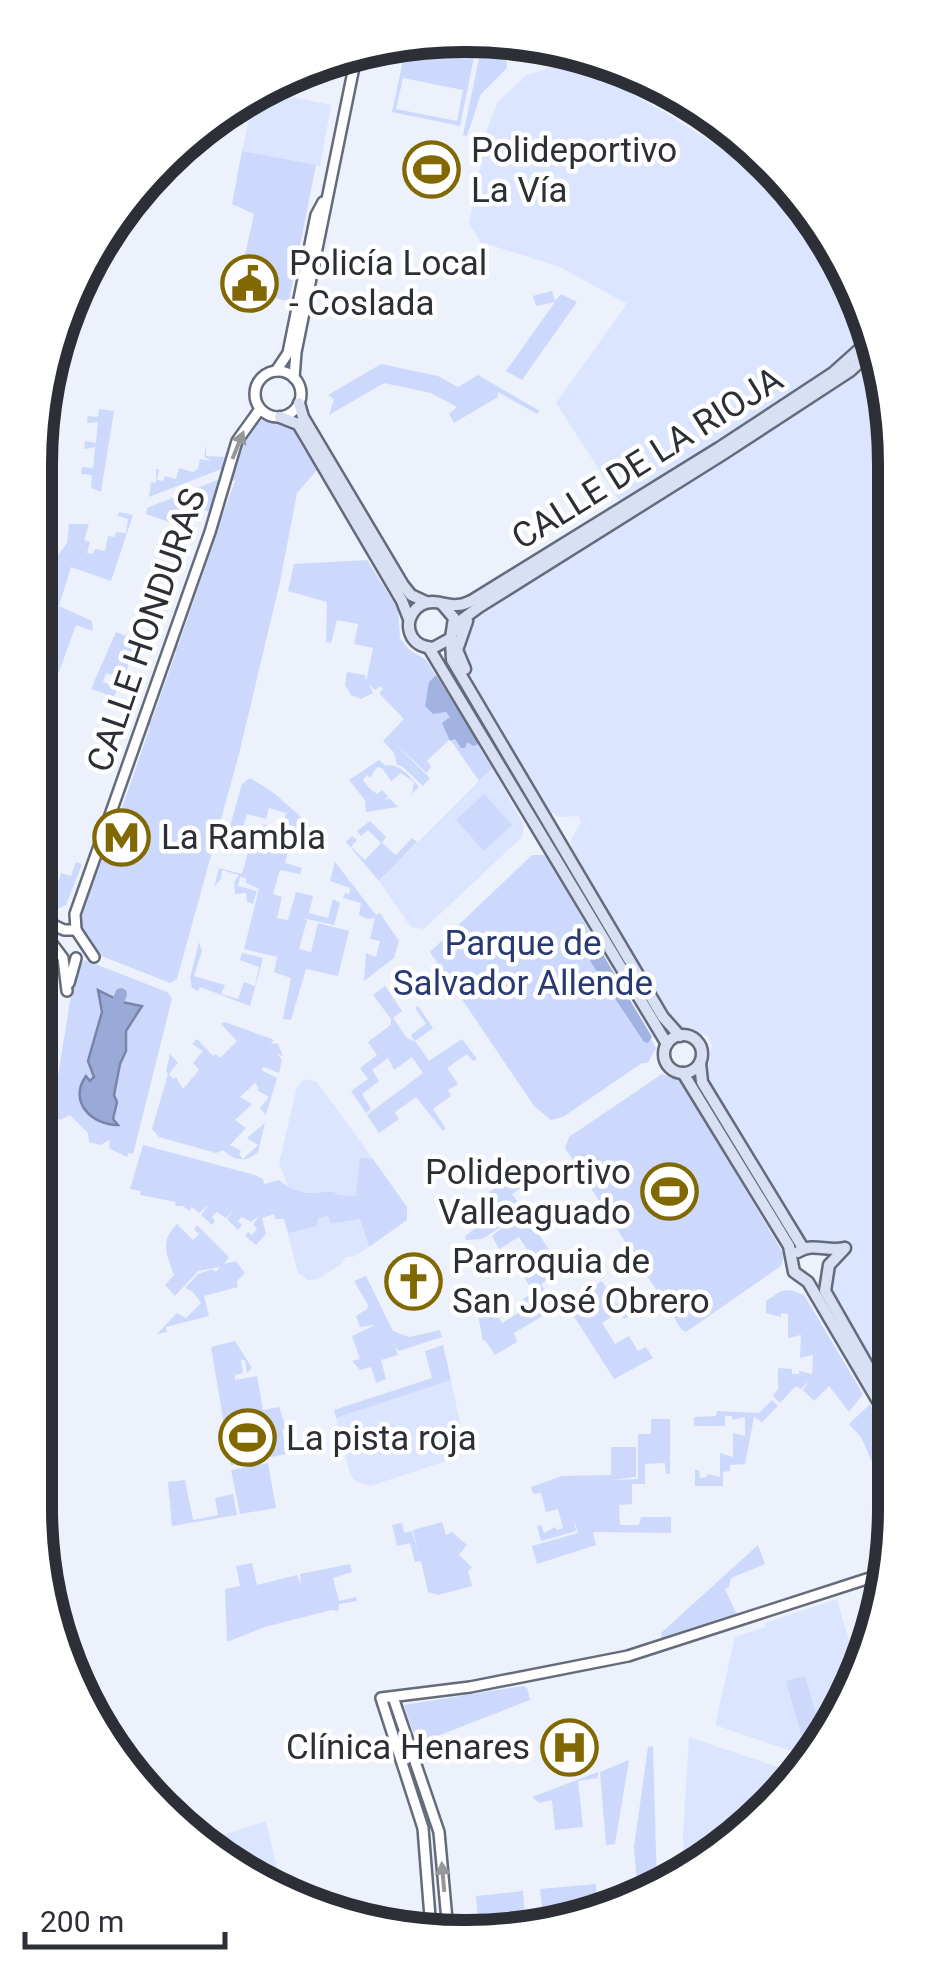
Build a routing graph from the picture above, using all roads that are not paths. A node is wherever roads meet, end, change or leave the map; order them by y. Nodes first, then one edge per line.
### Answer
1 (354, 68) edge
2 (334, 166) junction
3 (860, 348) edge
4 (863, 359) edge
5 (276, 371) junction
6 (294, 378) junction
7 (300, 403) junction
8 (260, 409) junction
9 (280, 418) junction
10 (427, 602) junction
11 (442, 604) junction
12 (479, 607) junction
13 (410, 619) junction
14 (453, 634) junction
15 (429, 648) junction
16 (499, 737) junction
17 (53, 925) edge
18 (64, 930) junction
19 (76, 930) junction
20 (54, 946) joint
21 (62, 958) junction
22 (77, 958) junction
23 (680, 1036) junction
24 (668, 1044) junction
25 (700, 1064) junction
26 (684, 1073) junction
27 (803, 1248) junction
28 (819, 1248) junction
29 (793, 1259) junction
30 (827, 1270) junction
31 (808, 1282) junction
32 (878, 1385) edge
33 (878, 1401) edge
34 (871, 1577) edge
35 (394, 1697) junction
36 (428, 1821) junction
37 (430, 1918) edge
38 (446, 1919) edge

1 - 2 street
2 - 5 street
2 - 6 street
3 - 11 main road, CALLE DE LA RIOJA
4 - 12 main road, CALLE DE LA RIOJA
5 - 6 street
5 - 8 street
6 - 7 street
7 - 9 street
7 - 10 main road
8 - 9 street
19 -> 8 street, CALLE HONDURAS
9 - 13 main road
10 - 11 main road
10 - 13 main road
11 - 14 main road
12 - 14 main road, CALLE DE LA RIOJA
12 - 16 main road
13 - 15 main road
14 - 15 main road
14 - 16 main road
15 - 24 main road
16 - 23 main road
17 - 18 street
18 - 19 street
18 - 20 street
19 - 22 street
20 - 21 street
21 - 22 street
21 - 22 street
23 - 24 main road
23 - 25 main road
24 - 26 main road
25 - 26 main road
25 - 27 main road
26 - 29 main road
27 - 28 main road
27 - 29 main road
28 - 30 main road
28 - 30 main road
29 - 31 main road
30 - 31 main road
30 - 32 main road
31 - 33 main road
34 - 35 street
35 - 36 street
35 - 36 street
36 - 37 street
38 -> 36 street

